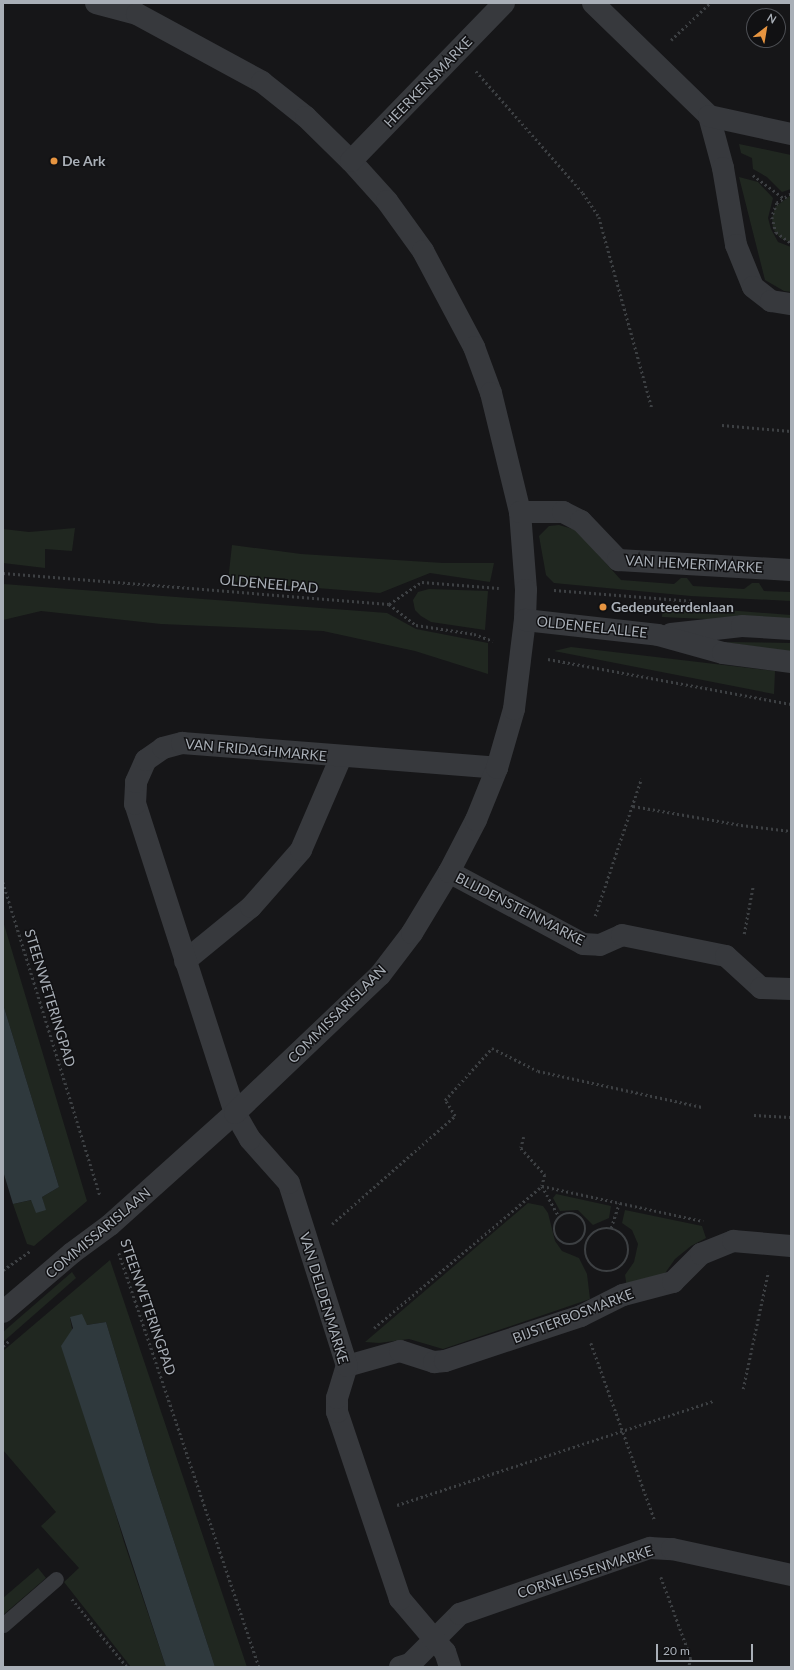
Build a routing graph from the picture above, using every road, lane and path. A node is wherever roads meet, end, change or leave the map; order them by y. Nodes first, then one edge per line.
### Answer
1 (96, 3) edge
2 (504, 3) edge
3 (593, 3) edge
4 (710, 3) edge
5 (458, 51) junction
6 (651, 58) junction
7 (709, 116) junction
8 (791, 134) edge
9 (351, 162) junction
10 (791, 194) edge
11 (791, 243) edge
12 (791, 304) edge
13 (652, 408) dead end
14 (722, 425) dead end
15 (791, 431) edge
16 (520, 512) junction
17 (791, 570) edge
18 (3, 573) edge
19 (526, 590) junction
20 (696, 601) dead end
21 (389, 604) junction
22 (525, 620) junction
23 (791, 629) edge
24 (658, 635) junction
25 (522, 652) junction
26 (791, 662) edge
27 (791, 704) edge
28 (341, 758) junction
29 (497, 768) junction
30 (641, 779) dead end
31 (633, 806) junction
32 (791, 831) edge
33 (449, 872) junction
34 (3, 882) edge
35 (753, 886) dead end
36 (583, 944) junction
37 (185, 961) junction
38 (738, 968) junction
39 (791, 989) edge
40 (702, 1107) dead end
41 (235, 1113) junction
42 (754, 1115) dead end
43 (791, 1117) edge
44 (524, 1137) dead end
45 (542, 1186) junction
46 (619, 1203) junction
47 (559, 1217) junction
48 (110, 1225) junction
49 (611, 1228) junction
50 (586, 1234) junction
51 (590, 1235) junction
52 (733, 1241) junction
53 (782, 1245) edge
54 (308, 1246) junction
55 (3, 1312) edge
56 (581, 1316) junction
57 (345, 1360) junction
58 (743, 1389) dead end
59 (714, 1401) dead end
60 (623, 1431) junction
61 (371, 1514) junction
62 (657, 1548) junction
63 (791, 1575) edge
64 (56, 1579) joint
65 (3, 1625) edge
66 (435, 1640) junction
67 (127, 1667) edge
68 (259, 1667) edge
69 (400, 1667) edge
70 (450, 1667) edge
71 (689, 1667) edge

1 - 9 street
2 - 5 street, HEERKENSMARKE
3 - 6 street
4 - 6 path
5 - 9 street, HEERKENSMARKE
5 - 13 path
6 - 7 street
7 - 8 street
7 - 12 street
9 - 16 street
10 - 11 path
14 - 15 path
16 - 17 street, VAN HEMERTMARKE
16 - 19 street
18 - 21 path, OLDENEELPAD
19 - 20 path
19 - 21 path
19 - 22 street
21 - 25 path
22 - 24 street, OLDENEELALLEE
22 - 25 street, COMMISSARISLAAN
23 - 24 street, OLDENEELALLEE
24 - 26 street, OLDENEELALLEE
25 - 27 path
25 - 29 street, COMMISSARISLAAN
28 - 29 street, VAN FRIDAGHMARKE
28 - 37 street, VAN FRIDAGHMARKE
28 - 37 street, VAN FRIDAGHMARKE
29 - 33 street, COMMISSARISLAAN
30 - 31 path
31 - 32 path
31 - 36 path
33 - 36 street, BLIJDENSTEINMARKE
33 - 41 street, COMMISSARISLAAN
34 - 48 path, STEENWETERINGPAD
35 - 38 path
36 - 38 street, BLIJDENSTEINMARKE
37 - 41 street, VAN FRIDAGHMARKE
38 - 39 street, BLIJDENSTEINMARKE
40 - 54 path
41 - 48 street, COMMISSARISLAAN
41 - 54 street, VAN DELDENMARKE
42 - 43 path
44 - 45 path
45 - 46 path
45 - 47 path
45 - 57 path
46 - 49 path
46 - 52 path
47 - 50 path
47 - 50 path
48 - 55 street, COMMISSARISLAAN
48 - 68 path, STEENWETERINGPAD
49 - 51 path
49 - 51 path
50 - 51 path
52 - 53 street, BIJSTERBOSMARKE
52 - 56 street, BIJSTERBOSMARKE
53 - 58 path
54 - 57 street, VAN DELDENMARKE
56 - 57 street, BIJSTERBOSMARKE
56 - 60 path
57 - 61 street, VAN DELDENMARKE
59 - 60 path
60 - 61 path
60 - 62 path
61 - 66 street, VAN DELDENMARKE
62 - 63 street, CORNELISSENMARKE
62 - 66 street, CORNELISSENMARKE
62 - 71 path
64 - 65 lane
64 - 67 path
66 - 69 street, CORNELISSENMARKE
66 - 70 street, VAN DELDENMARKE

